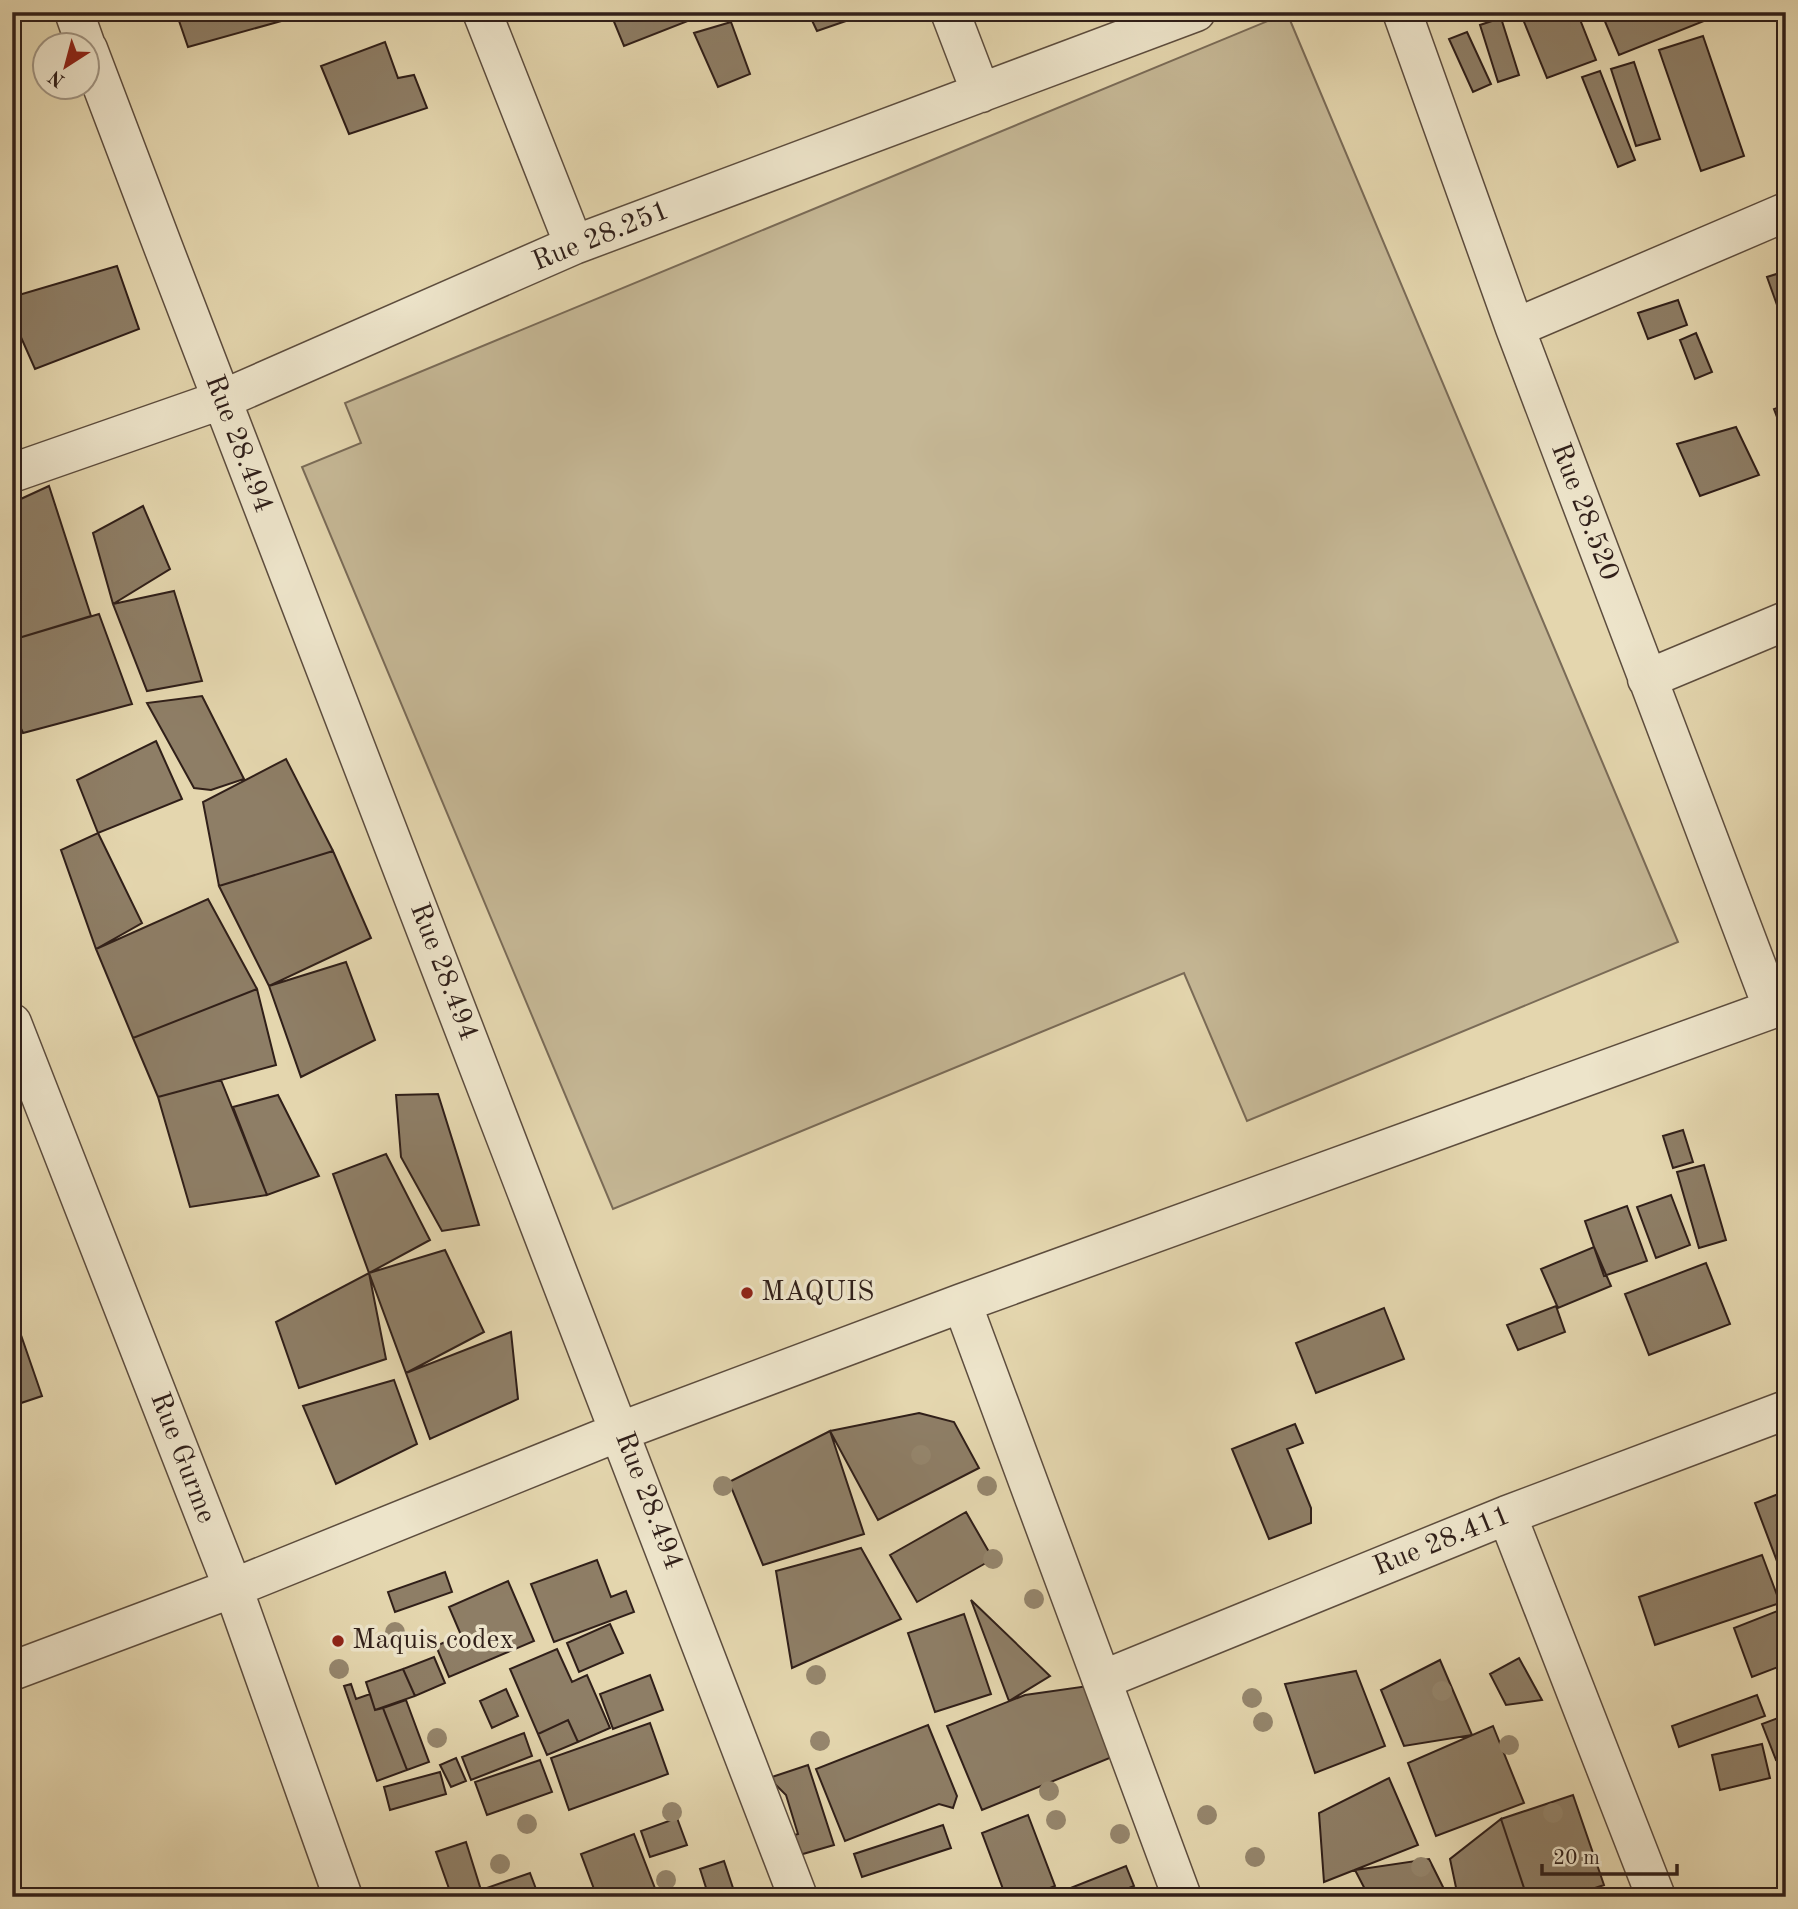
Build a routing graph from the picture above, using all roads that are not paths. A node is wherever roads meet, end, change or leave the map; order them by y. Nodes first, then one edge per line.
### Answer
1 (74, 12) edge
2 (482, 12) edge
3 (950, 12) edge
4 (1196, 12) edge
5 (1402, 12) edge
6 (81, 32) edge
7 (102, 87) edge
8 (981, 93) junction
9 (1786, 212) edge
10 (575, 245) junction
11 (1516, 328) junction
12 (221, 400) junction
13 (12, 473) edge
14 (1786, 621) edge
15 (1647, 679) junction
16 (1780, 1007) edge
17 (12, 1023) edge
18 (962, 1303) junction
19 (1786, 1410) edge
20 (621, 1431) junction
21 (1507, 1515) junction
22 (233, 1588) junction
23 (12, 1671) edge
24 (1102, 1680) junction
25 (342, 1897) edge
26 (798, 1897) edge
27 (1182, 1897) edge
28 (1656, 1897) edge

1 - 6 street, Rue 28.494
2 - 10 street
3 - 8 street
4 - 8 street, Rue 28.251
5 - 11 street, Rue 28.520
7 - 12 street, Rue 28.494
8 - 10 street, Rue 28.251
9 - 11 street
10 - 12 street, Rue 28.251
11 - 15 street, Rue 28.520
12 - 13 street, Rue 28.251
12 - 20 street, Rue 28.494
14 - 15 street
15 - 16 street, Rue 28.520
16 - 18 street
17 - 22 street, Rue Gurme
18 - 20 street
18 - 24 street
19 - 21 street, Rue 28.411
20 - 22 street
20 - 26 street, Rue 28.494
21 - 24 street, Rue 28.411
21 - 28 street
22 - 23 street
22 - 25 street, Rue Gurme
24 - 27 street

